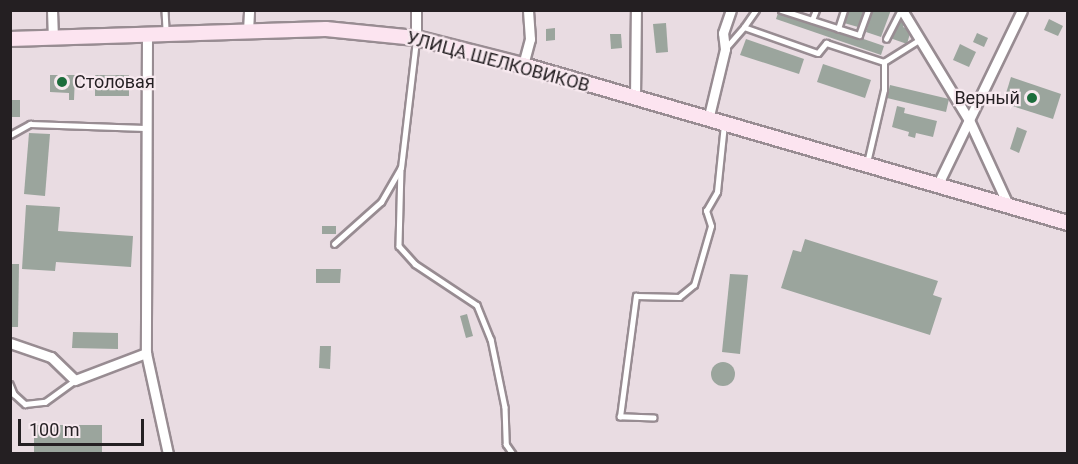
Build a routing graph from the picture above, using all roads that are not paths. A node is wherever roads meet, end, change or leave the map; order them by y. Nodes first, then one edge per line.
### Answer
1 (52, 10) edge
2 (165, 10) edge
3 (249, 10) edge
4 (416, 10) edge
5 (528, 10) edge
6 (636, 10) edge
7 (731, 10) edge
8 (756, 10) edge
9 (781, 10) edge
10 (816, 10) edge
11 (844, 10) edge
12 (868, 10) edge
13 (902, 10) edge
14 (1022, 10) edge
15 (812, 20) junction
16 (744, 27) junction
17 (838, 29) junction
18 (248, 31) junction
19 (147, 34) junction
20 (166, 34) junction
21 (53, 38) junction
22 (416, 38) junction
23 (10, 39) edge
24 (886, 39) dead end
25 (920, 39) junction
26 (725, 49) junction
27 (884, 62) junction
28 (523, 65) junction
29 (635, 99) junction
30 (708, 120) junction
31 (969, 120) junction
32 (724, 124) junction
33 (145, 128) junction
34 (10, 135) edge
35 (866, 165) junction
36 (401, 168) junction
37 (937, 186) junction
38 (1009, 207) junction
39 (1068, 223) edge
40 (334, 244) dead end
41 (10, 343) edge
42 (146, 353) junction
43 (75, 380) junction
44 (10, 384) edge
45 (654, 418) dead end
46 (168, 453) edge
47 (513, 453) edge

1 - 21 street
2 - 20 lane
3 - 18 street
4 - 22 street
5 - 28 street
6 - 29 street
7 - 26 street
8 - 16 lane
9 - 15 lane
10 - 15 lane
11 - 17 lane
12 - 17 lane
13 - 24 lane
13 - 25 street
14 - 31 street
15 - 17 lane
16 - 26 lane
16 - 27 lane
18 - 20 street, УЛИЦА ШЕЛКОВИКОВ
18 - 22 street, УЛИЦА ШЕЛКОВИКОВ
19 - 20 street, УЛИЦА ШЕЛКОВИКОВ
19 - 21 street, УЛИЦА ШЕЛКОВИКОВ
19 - 33 street
21 - 23 street, УЛИЦА ШЕЛКОВИКОВ
22 - 28 street, УЛИЦА ШЕЛКОВИКОВ
22 - 36 lane
25 - 27 lane
25 - 31 street
26 - 30 street
27 - 35 lane
28 - 29 street, УЛИЦА ШЕЛКОВИКОВ
29 - 30 street, УЛИЦА ШЕЛКОВИКОВ
30 - 32 street, УЛИЦА ШЕЛКОВИКОВ
31 - 37 street
31 - 38 street
32 - 35 street, УЛИЦА ШЕЛКОВИКОВ
32 - 45 lane
33 - 34 lane
33 - 42 street
35 - 37 street, УЛИЦА ШЕЛКОВИКОВ
36 - 40 lane
36 - 47 lane
37 - 38 street, УЛИЦА ШЕЛКОВИКОВ
38 - 39 street, УЛИЦА ШЕЛКОВИКОВ
41 - 43 street
42 - 43 street
42 - 46 street
43 - 44 lane

